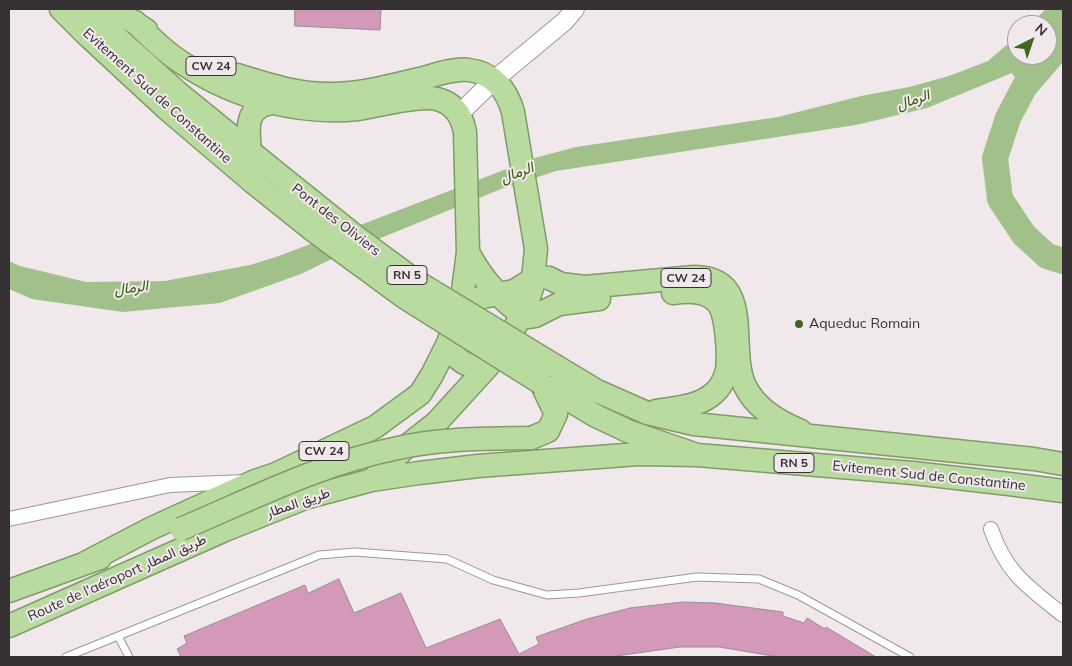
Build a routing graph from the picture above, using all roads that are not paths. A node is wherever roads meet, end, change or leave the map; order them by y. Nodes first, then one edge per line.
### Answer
1 (113, 9) edge
2 (575, 9) edge
3 (67, 10) edge
4 (135, 22) junction
5 (494, 80) junction
6 (273, 103) junction
7 (462, 123) junction
8 (250, 151) junction
9 (261, 175) junction
10 (468, 252) junction
11 (533, 279) junction
12 (499, 294) junction
13 (461, 306) junction
14 (522, 314) junction
15 (448, 343) junction
16 (488, 366) junction
17 (557, 367) joint
18 (541, 383) junction
19 (647, 413) junction
20 (816, 437) junction
21 (697, 455) junction
22 (1063, 464) edge
23 (372, 480) junction
24 (255, 481) junction
25 (1063, 492) edge
26 (9, 519) edge
27 (991, 529) dead end
28 (225, 530) joint
29 (86, 563) junction
30 (9, 591) edge
31 (1063, 615) edge
32 (9, 626) edge
33 (118, 636) junction
34 (66, 657) edge
35 (129, 657) edge
36 (910, 657) edge

1 - 4 highway, CW 24
2 - 5 street
3 - 8 highway, Evitement Sud de Constantine / RN 5
3 - 9 highway, Evitement Sud de Constantine / RN 5
4 - 5 highway, CW 24
4 - 6 highway
5 - 7 street
5 - 11 highway, CW 24
6 - 7 highway
6 - 8 highway
7 - 10 highway, CW 24
8 - 9 highway, Evitement Sud de Constantine / RN 5
9 - 17 highway, Pont des Oliviers / RN 5, bridge
9 - 18 highway, Pont des Oliviers / RN 5, bridge
10 - 12 highway, CW 24
10 - 13 highway, CW 24
11 - 12 highway
11 - 14 highway, CW 24
11 - 20 highway, CW 24
12 - 13 highway
12 - 14 highway, CW 24
13 - 15 highway, CW 24
14 - 16 highway, CW 24
14 - 19 highway, CW 24
15 - 16 highway
15 - 24 highway, CW 24
16 - 23 highway, CW 24
17 - 19 highway, Evitement Sud de Constantine / RN 5
18 - 21 highway, Evitement Sud de Constantine / RN 5
18 - 29 highway, Route de l'aéroport طريق المطار / CW 24, bridge
19 - 20 highway, Evitement Sud de Constantine / RN 5
20 - 22 highway, Evitement Sud de Constantine / RN 5
21 - 23 highway, CW 24
21 - 25 highway, Evitement Sud de Constantine / RN 5
23 - 28 highway, طريق المطار / CW 24
24 - 26 street
24 - 29 highway, CW 24
27 - 31 street
28 - 32 highway, Route de l'aéroport طريق المطار / CW 24
29 - 30 highway, Route de l'aéroport طريق المطار / CW 24
33 - 34 lane
33 - 35 lane
33 - 36 lane

